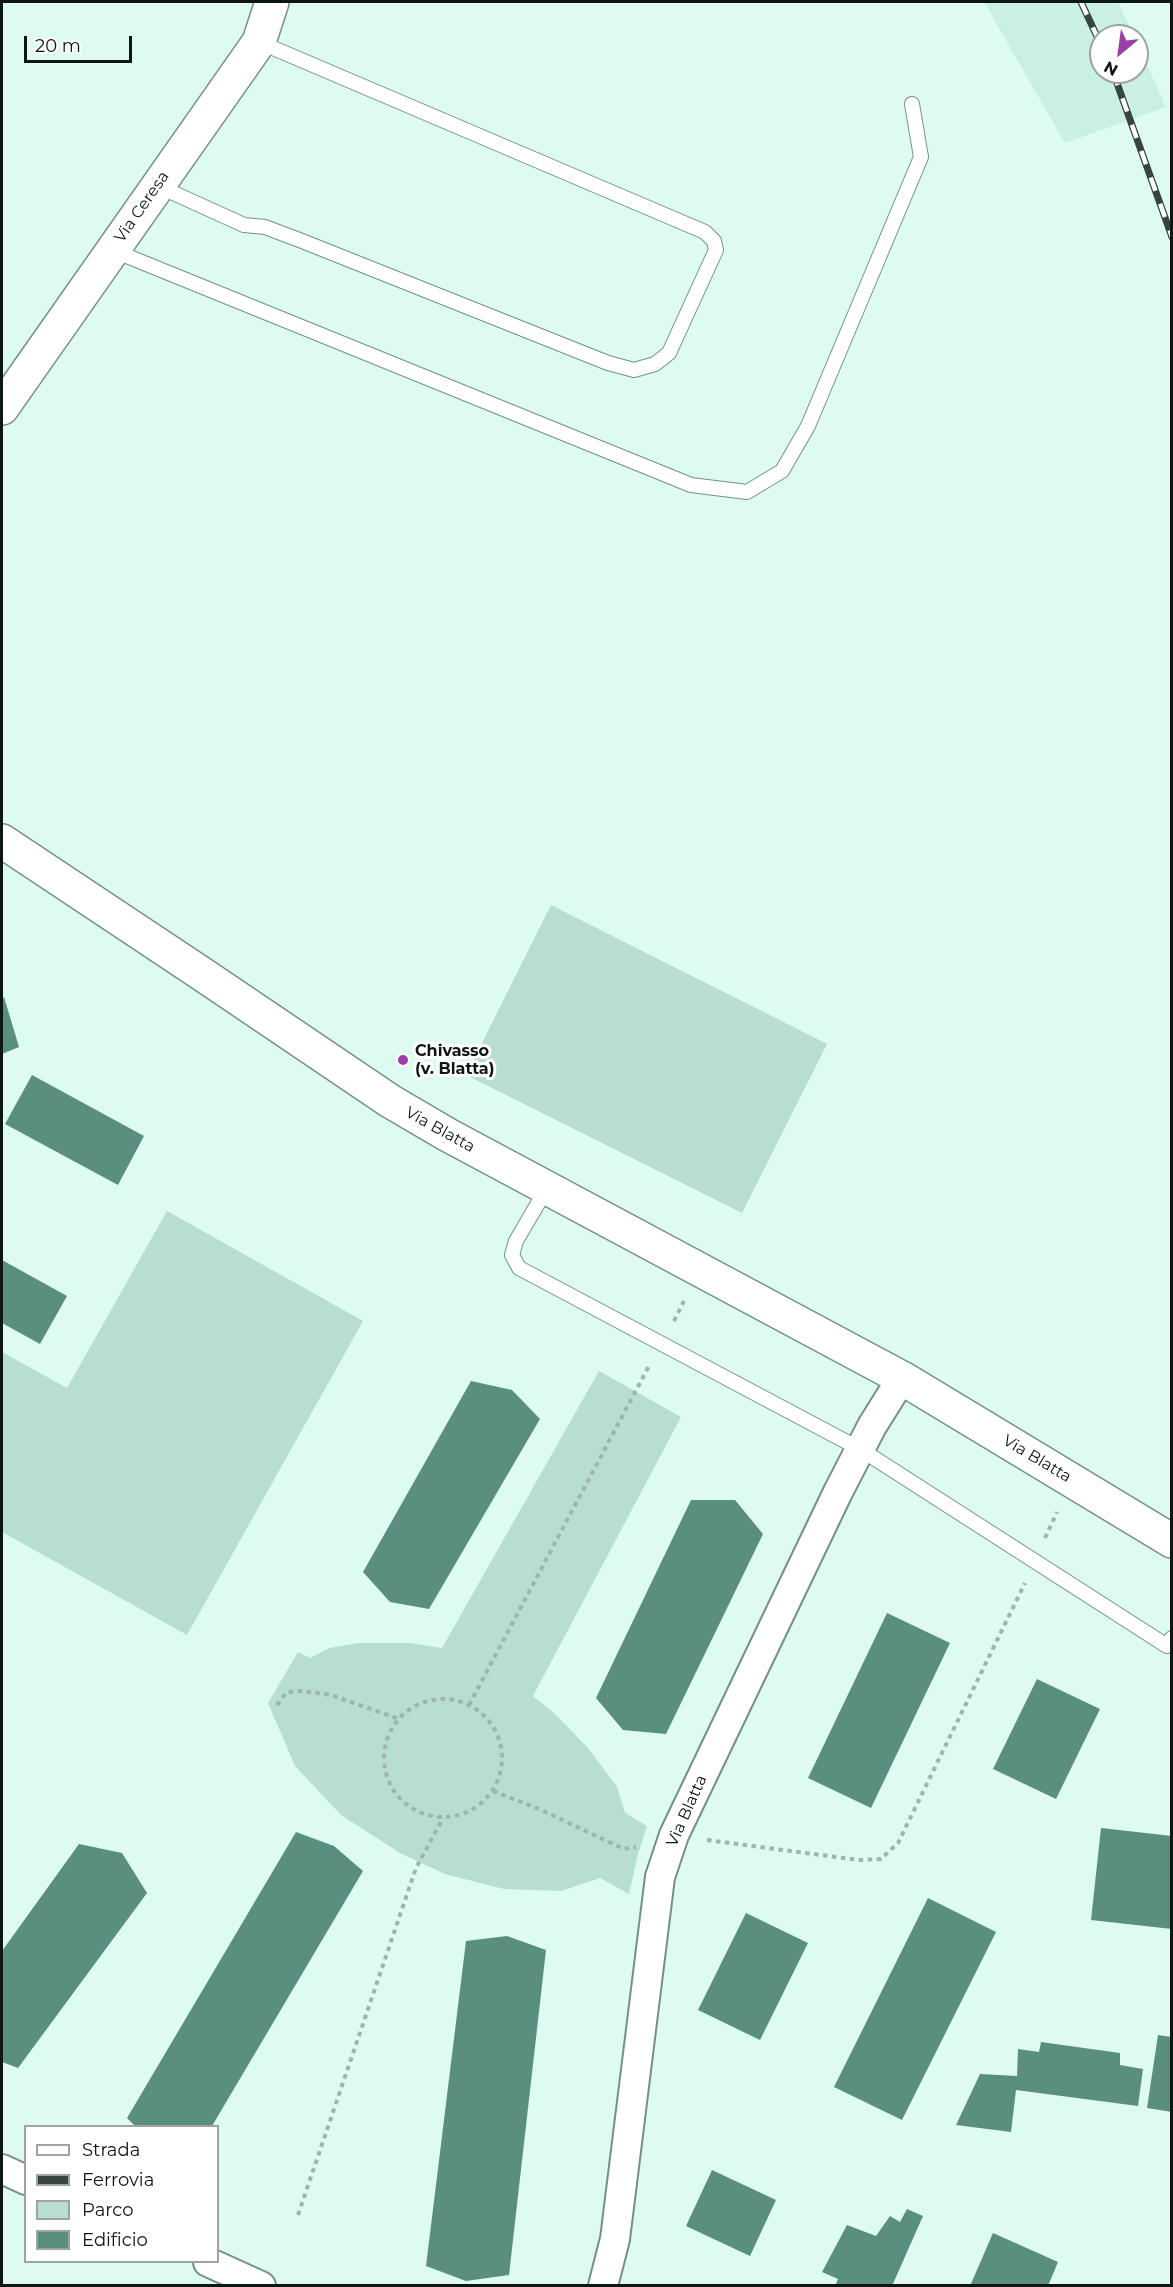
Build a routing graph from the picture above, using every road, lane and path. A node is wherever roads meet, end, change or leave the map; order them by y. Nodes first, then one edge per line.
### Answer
1 (272, 2) edge
2 (259, 42) junction
3 (912, 104) dead end
4 (157, 186) junction
5 (112, 250) junction
6 (2, 408) edge
7 (2, 841) edge
8 (546, 1188) junction
9 (700, 1271) junction
10 (662, 1344) junction
11 (902, 1378) junction
12 (860, 1449) junction
13 (1057, 1511) dead end
14 (1172, 1541) edge
15 (1035, 1561) junction
16 (1172, 1638) edge
17 (277, 1705) dead end
18 (469, 1705) junction
19 (399, 1719) junction
20 (493, 1791) junction
21 (443, 1818) junction
22 (674, 1835) junction
23 (2, 2169) edge
24 (24, 2179) edge
25 (298, 2215) dead end
26 (210, 2263) edge
27 (261, 2286) edge
28 (603, 2286) edge

1 - 2 street, Via Ceresa
2 - 4 street, Via Ceresa
2 - 4 lane
3 - 5 lane
4 - 5 street, Via Ceresa
5 - 6 street, Via Ceresa
7 - 8 street, Via Blatta
8 - 9 street, Via Blatta
8 - 10 lane
9 - 10 path
9 - 11 street, Via Blatta
10 - 12 lane
10 - 18 path
11 - 12 street, Via Blatta
11 - 14 street, Via Blatta
12 - 15 lane
12 - 22 street, Via Blatta
13 - 15 path
15 - 16 lane
15 - 22 path
17 - 19 path
18 - 19 path
18 - 20 path
19 - 21 path
20 - 21 path
20 - 22 path
21 - 25 path
22 - 28 street, Via Blatta
23 - 24 street
26 - 27 street

